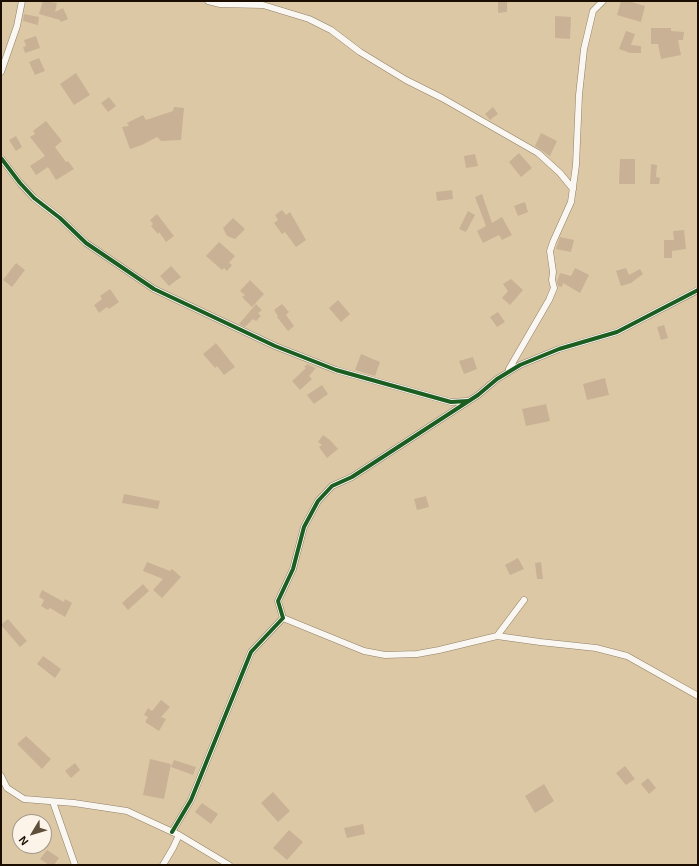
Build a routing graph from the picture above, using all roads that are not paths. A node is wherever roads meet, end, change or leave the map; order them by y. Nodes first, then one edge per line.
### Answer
1 (22, 1) edge
2 (208, 1) edge
3 (603, 1) edge
4 (1, 72) edge
5 (1, 158) edge
6 (573, 189) junction
7 (698, 290) edge
8 (508, 371) junction
9 (468, 401) junction
10 (524, 600) dead end
11 (283, 618) junction
12 (497, 636) junction
13 (698, 696) edge
14 (1, 776) edge
15 (53, 802) junction
16 (172, 832) junction
17 (179, 835) junction
18 (75, 865) edge
19 (163, 865) edge
20 (229, 865) edge

1 - 4 street
2 - 6 street
3 - 6 street
5 - 9 street
6 - 8 street
7 - 8 street
8 - 9 street
9 - 11 street
10 - 12 street
11 - 12 street
11 - 16 street
12 - 13 street
14 - 15 street
15 - 16 street
15 - 18 street
16 - 17 street
17 - 19 street
17 - 20 street

